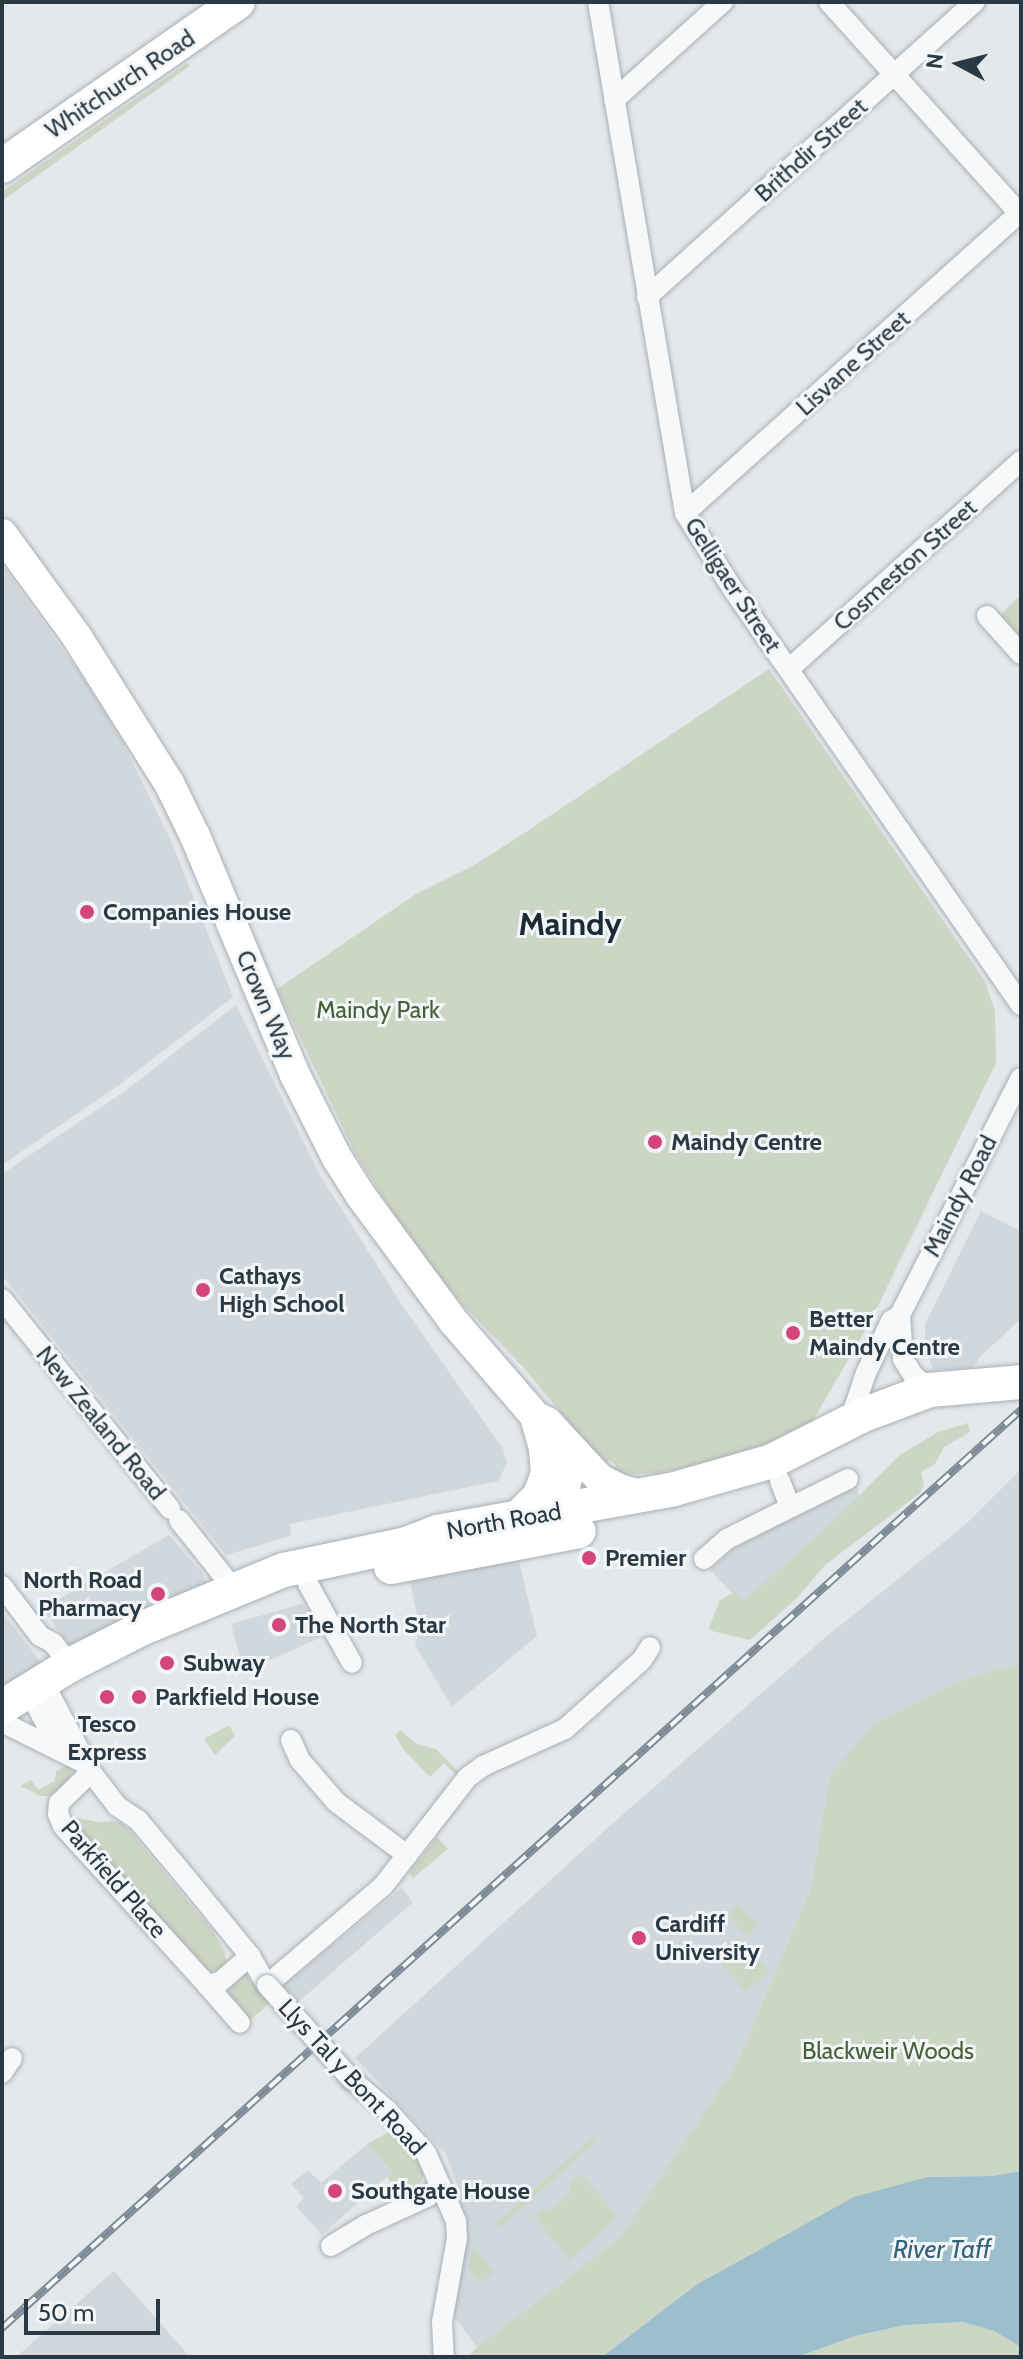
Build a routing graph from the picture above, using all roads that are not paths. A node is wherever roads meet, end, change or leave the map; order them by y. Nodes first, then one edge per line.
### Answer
1 (238, 2) edge
2 (598, 2) edge
3 (723, 2) edge
4 (829, 2) edge
5 (975, 2) edge
6 (895, 75) junction
7 (614, 100) junction
8 (2, 166) edge
9 (1020, 213) edge
10 (647, 297) junction
11 (1021, 461) edge
12 (685, 513) junction
13 (2, 534) edge
14 (987, 616) dead end
15 (1021, 654) edge
16 (789, 669) junction
17 (1021, 1005) edge
18 (1021, 1078) edge
19 (2, 1299) edge
20 (900, 1315) junction
21 (930, 1390) junction
22 (996, 1390) edge
23 (1021, 1403) edge
24 (535, 1416) junction
25 (849, 1423) junction
26 (567, 1446) junction
27 (848, 1479) dead end
28 (785, 1494) junction
29 (645, 1496) junction
30 (556, 1513) junction
31 (523, 1529) junction
32 (704, 1559) dead end
33 (308, 1584) junction
34 (2, 1586) edge
35 (233, 1588) junction
36 (650, 1647) dead end
37 (352, 1663) dead end
38 (31, 1702) edge
39 (291, 1740) dead end
40 (59, 1748) junction
41 (88, 1768) junction
42 (407, 1855) junction
43 (250, 1956) junction
44 (207, 1985) junction
45 (267, 1985) junction
46 (240, 2023) dead end
47 (441, 2185) junction
48 (331, 2246) dead end
49 (444, 2357) edge

1 - 8 main road, Whitchurch Road
2 - 7 street, Gelligaer Street
3 - 7 street
4 - 6 street
5 - 6 street, Brithdir Street
6 - 9 street
6 - 10 street, Brithdir Street
7 - 10 street, Gelligaer Street
9 - 12 street, Lisvane Street
10 - 12 street, Gelligaer Street
11 - 16 street, Cosmeston Street
12 - 16 street, Gelligaer Street
13 - 24 street, Crown Way
14 - 15 street
16 - 17 street, Gelligaer Street
18 - 20 street, Maindy Road
19 - 35 street, New Zealand Road
20 - 21 street
20 - 25 street, Maindy Road
21 - 22 main road, North Road
21 - 25 main road, North Road
22 - 23 main road, North Road
22 - 28 main road, North Road
24 - 26 street, Crown Way
24 - 31 street, Crown Way
25 - 29 main road, North Road
26 - 29 street, Crown Way
26 - 30 street
27 - 28 street
28 - 31 main road, North Road
28 - 32 street
29 - 30 main road, North Road
30 - 31 main road, North Road
31 - 33 main road, North Road
31 - 35 main road, North Road
33 - 37 street
33 - 38 main road, North Road
34 - 38 street
35 - 38 main road, North Road
36 - 42 street
38 - 40 street
38 - 40 street, Parkfield Place
38 - 41 street, Parkfield Place
39 - 42 street
40 - 41 street, Parkfield Place
41 - 43 street, Parkfield Place
41 - 44 street, Parkfield Place
42 - 45 street
43 - 44 street
43 - 45 street, Parkfield Place
44 - 46 street, Parkfield Place
45 - 47 street, Llys Tal y Bont Road, bridge
47 - 48 street
47 - 49 street, Llys Tal y Bont Road

